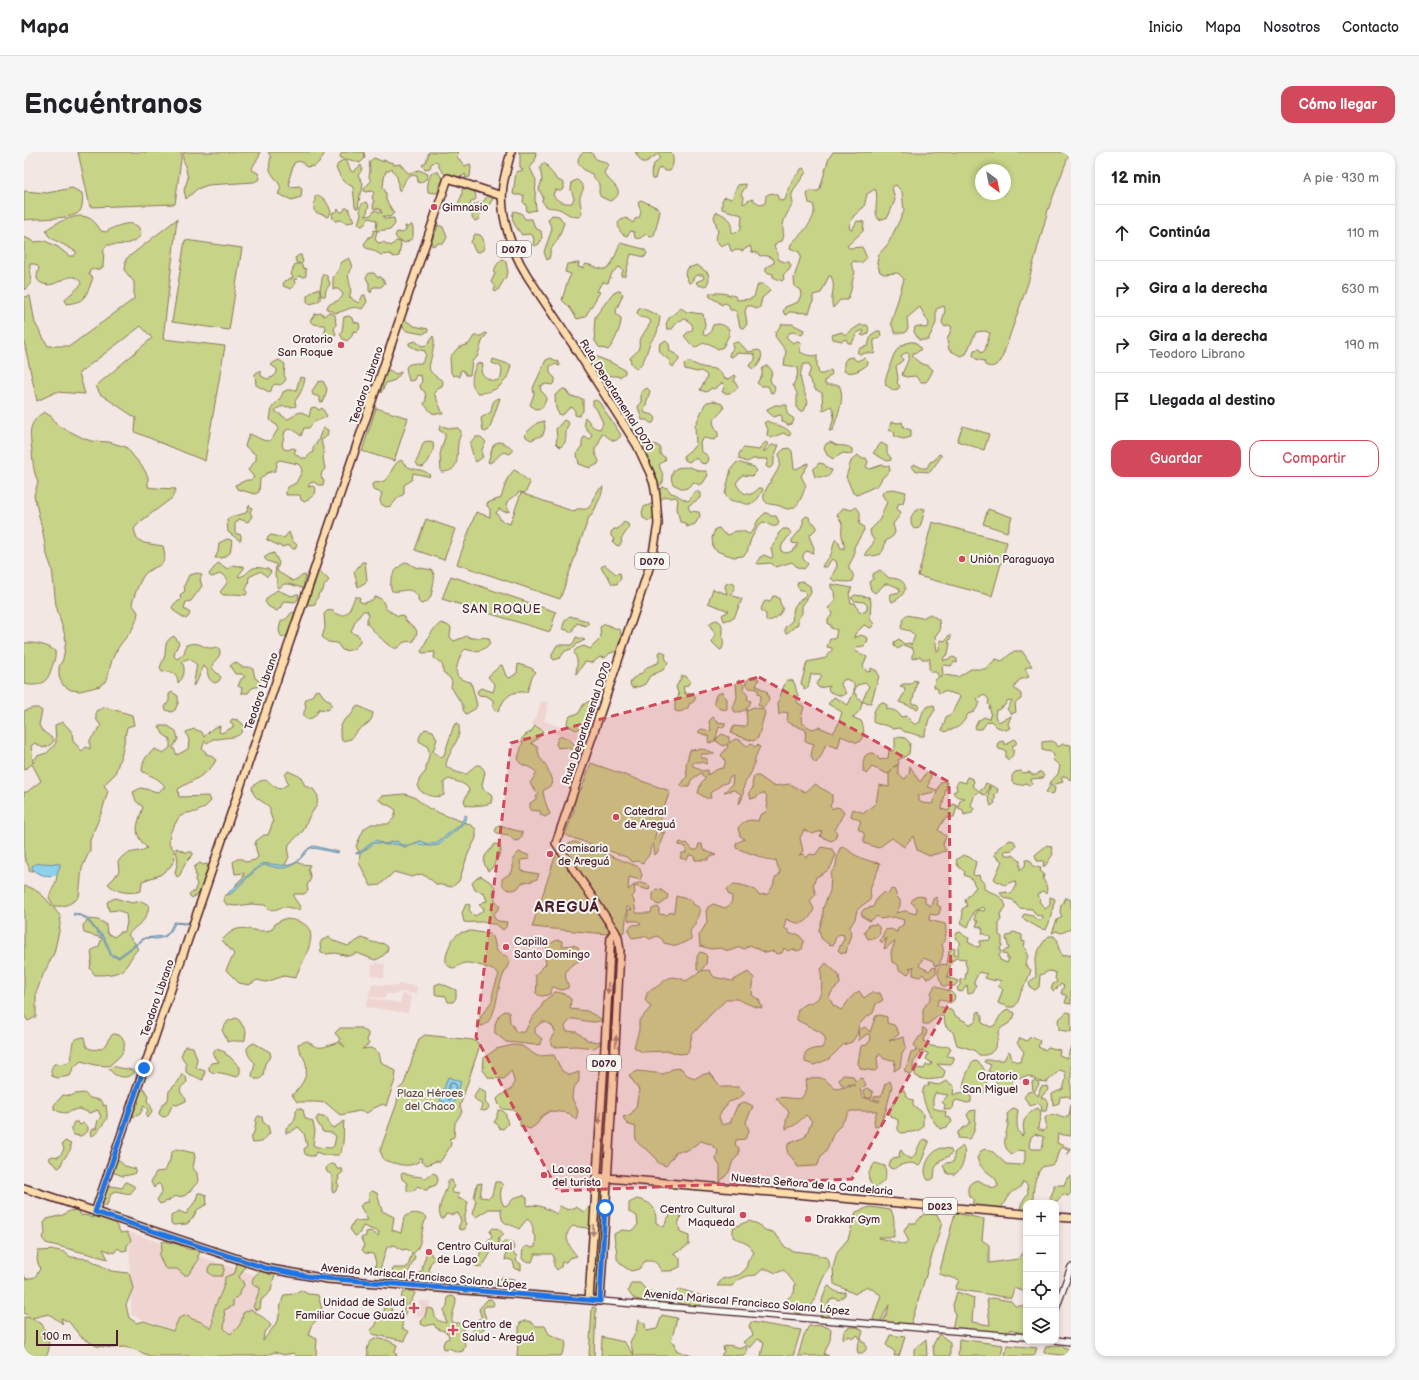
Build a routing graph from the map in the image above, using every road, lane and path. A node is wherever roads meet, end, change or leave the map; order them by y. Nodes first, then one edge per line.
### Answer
1 (511, 152) edge
2 (502, 196) junction
3 (614, 929) junction
4 (596, 1177) junction
5 (607, 1178) junction
6 (24, 1188) edge
7 (95, 1212) junction
8 (1023, 1214) edge
9 (1059, 1217) edge
10 (1071, 1218) edge
11 (1071, 1266) edge
12 (589, 1300) junction
13 (600, 1301) junction
14 (1056, 1308) edge
15 (1023, 1337) edge
16 (1059, 1340) edge
17 (1071, 1342) edge

1 - 2 main road, Ruta Departamental D070 / D070
2 - 3 main road, Ruta Departamental D070 / D070
2 - 7 main road, Teodoro Librano
3 -> 4 main road, D070
5 -> 3 main road, D070
4 - 5 main road, Nuestra Señora de la Candelaria / D023
4 -> 12 main road
5 - 8 main road, Nuestra Señora de la Candelaria / D023
5 - 13 main road
6 - 7 main road, Avenida Mariscal Francisco Solano López
7 - 12 main road, Avenida Mariscal Francisco Solano López
9 - 10 main road
11 - 14 street
12 - 13 main road, Avenida Mariscal Francisco Solano López
13 - 15 street, Avenida Mariscal Francisco Solano López
16 - 17 street

